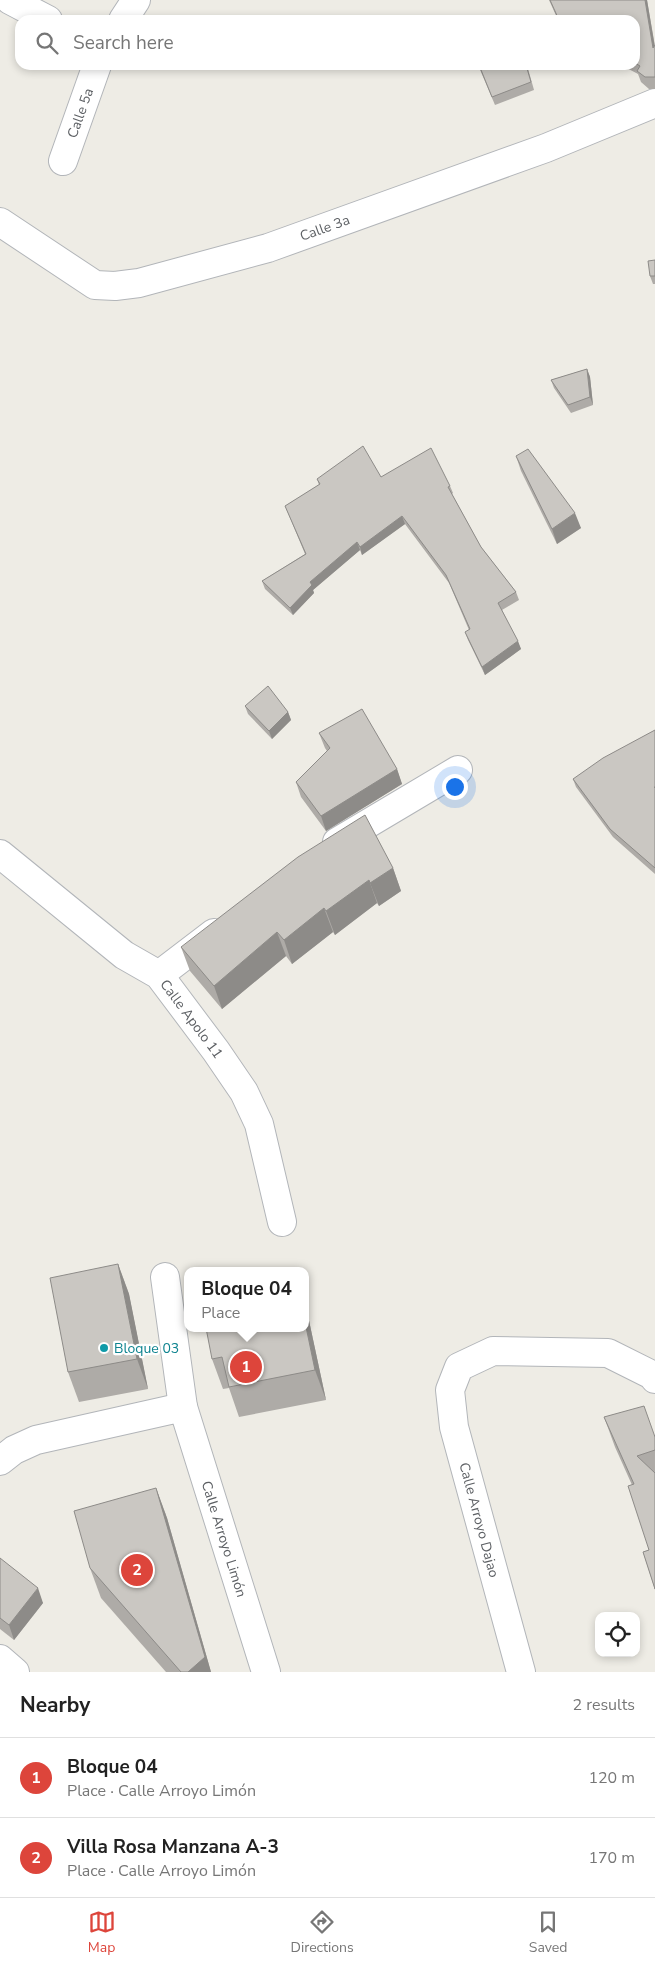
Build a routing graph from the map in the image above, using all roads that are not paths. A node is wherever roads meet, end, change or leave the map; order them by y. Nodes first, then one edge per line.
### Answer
1 (10, 0) edge
2 (136, 0) edge
3 (38, 15) edge
4 (126, 15) edge
5 (95, 70) edge
6 (655, 103) edge
7 (64, 161) dead end
8 (0, 222) edge
9 (458, 770) dead end
10 (0, 854) edge
11 (314, 857) edge
12 (233, 917) edge
13 (159, 975) junction
14 (282, 1222) dead end
15 (165, 1277) dead end
16 (655, 1379) edge
17 (183, 1407) junction
18 (0, 1461) edge
19 (0, 1659) edge
20 (15, 1672) edge
21 (266, 1672) edge
22 (521, 1672) edge

1 - 3 street
2 - 4 street
5 - 7 street, Calle 5a
6 - 8 street, Calle 3a
9 - 11 street
10 - 13 street, Calle Apolo 11
12 - 13 street
13 - 14 street, Calle Apolo 11
15 - 17 street, Calle Arroyo Limón
16 - 22 street, Calle Arroyo Dajao
17 - 18 street
17 - 21 street, Calle Arroyo Limón
19 - 20 street

